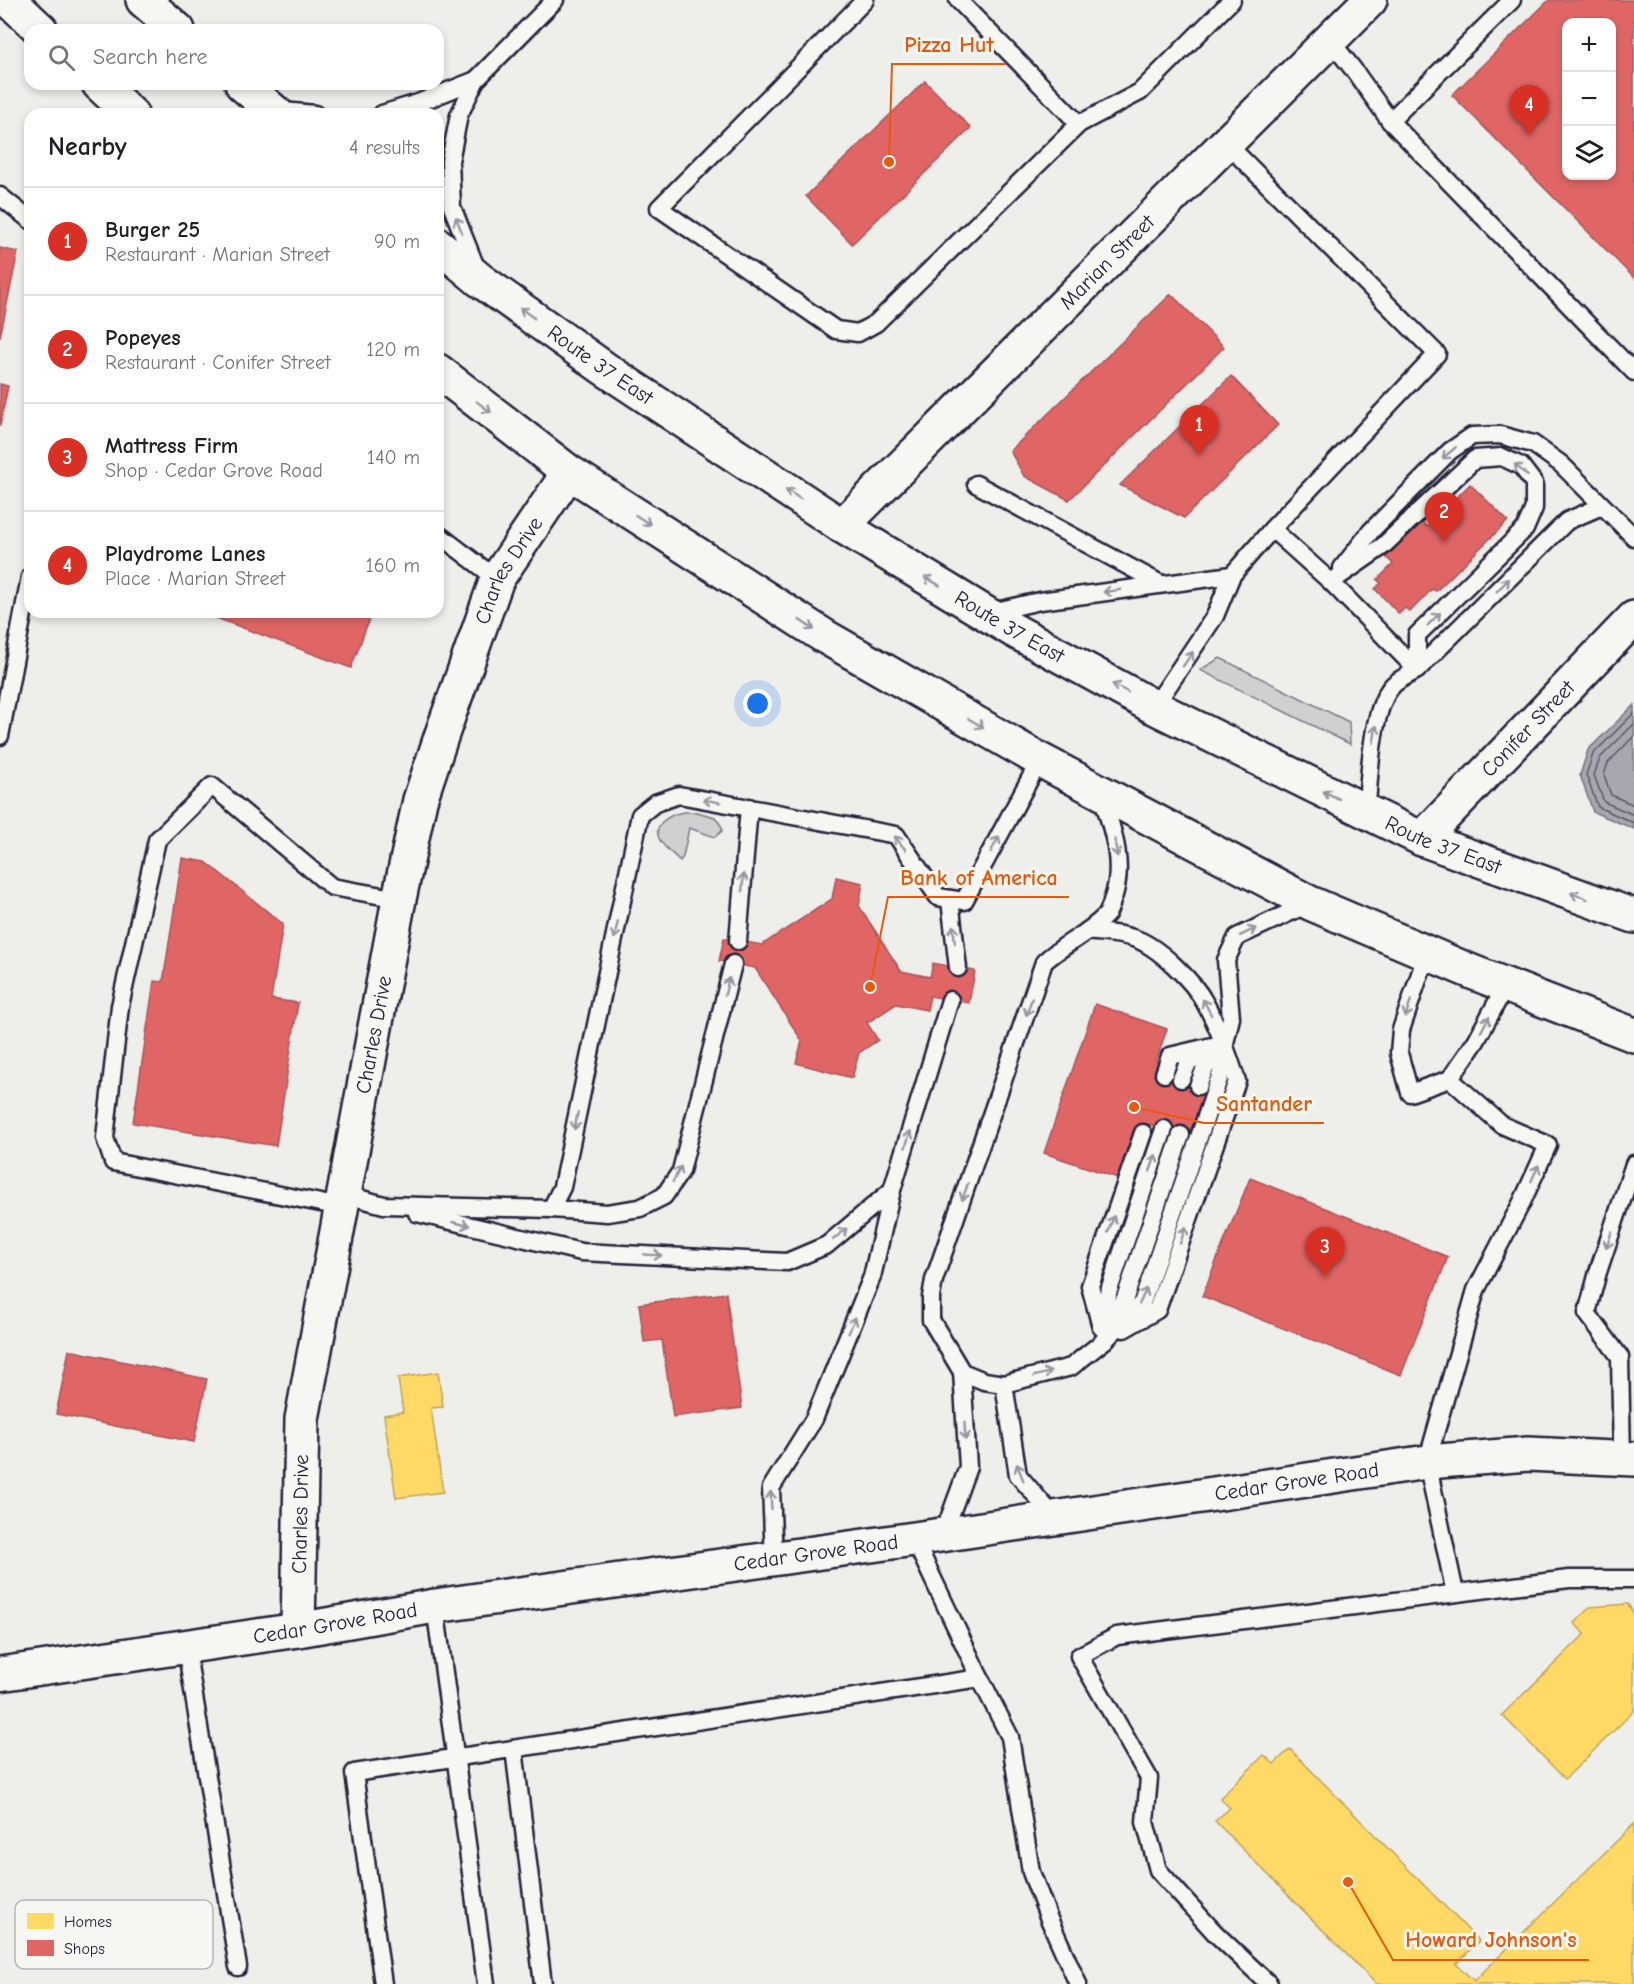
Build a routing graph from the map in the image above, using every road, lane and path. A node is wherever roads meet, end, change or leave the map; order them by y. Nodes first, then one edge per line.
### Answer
1 (9, 0) edge
2 (143, 0) edge
3 (555, 0) edge
4 (865, 0) edge
5 (958, 0) edge
6 (1232, 0) edge
7 (1370, 0) edge
8 (1512, 0) edge
9 (35, 24) edge
10 (171, 24) edge
11 (1329, 40) junction
12 (476, 80) junction
13 (249, 90) edge
14 (269, 108) edge
15 (404, 108) edge
16 (1390, 121) junction
17 (1079, 124) junction
18 (1226, 143) junction
19 (0, 196) edge
20 (24, 215) edge
21 (444, 250) edge
22 (480, 279) junction
23 (1634, 372) edge
24 (444, 376) edge
25 (569, 472) junction
26 (976, 484) dead end
27 (1602, 506) junction
28 (842, 526) junction
29 (1272, 529) junction
30 (1634, 537) edge
31 (444, 539) edge
32 (1232, 575) junction
33 (497, 579) junction
34 (1331, 582) junction
35 (1161, 584) junction
36 (24, 609) edge
37 (986, 614) junction
38 (1634, 618) edge
39 (1417, 670) junction
40 (1154, 706) junction
41 (0, 736) edge
42 (1040, 760) junction
43 (1101, 792) junction
44 (749, 807) junction
45 (1366, 813) junction
46 (1422, 839) junction
47 (399, 899) junction
48 (950, 900) junction
49 (1310, 903) junction
50 (1634, 916) edge
51 (1087, 931) junction
52 (738, 941) dead end
53 (1427, 953) junction
54 (733, 964) dead end
55 (957, 968) dead end
56 (1506, 985) junction
57 (950, 1000) dead end
58 (1634, 1035) edge
59 (1225, 1043) junction
60 (1164, 1074) dead end
61 (1181, 1079) dead end
62 (1450, 1079) junction
63 (1198, 1086) dead end
64 (1164, 1129) dead end
65 (1143, 1133) dead end
66 (1181, 1136) dead end
67 (1634, 1164) edge
68 (892, 1190) junction
69 (342, 1201) junction
70 (384, 1206) junction
71 (551, 1209) junction
72 (1105, 1340) junction
73 (1627, 1358) edge
74 (962, 1372) junction
75 (1004, 1384) junction
76 (1628, 1459) edge
77 (1427, 1462) junction
78 (1054, 1518) junction
79 (928, 1537) junction
80 (774, 1559) junction
81 (1634, 1579) edge
82 (1455, 1593) junction
83 (435, 1606) junction
84 (298, 1630) junction
85 (186, 1647) junction
86 (0, 1674) edge
87 (980, 1678) junction
88 (514, 1749) junction
89 (456, 1757) junction
90 (238, 1966) dead end
91 (383, 1984) edge
92 (486, 1984) edge
93 (543, 1984) edge
94 (1078, 1984) edge
95 (1269, 1984) edge

1 - 9 main road
2 - 10 main road
3 - 12 lane
4 - 17 lane
5 - 17 lane
6 - 17 lane
7 - 11 main road, Marian Street
8 - 16 lane
11 - 16 lane
11 - 18 main road, Marian Street
12 - 15 lane
22 -> 12 lane
13 - 14 main road
16 - 23 lane
18 - 28 main road, Marian Street
18 - 29 lane
19 - 20 lane
21 - 22 main road, Route 37 East
28 -> 22 main road, Route 37 East
24 -> 25 main road
25 - 33 main road, Charles Drive
25 -> 42 main road
26 - 35 lane
27 - 30 lane
27 -> 34 lane
39 -> 27 lane
37 -> 28 main road, Route 37 East
29 - 32 lane
29 - 34 lane
31 - 33 lane
32 - 35 lane
40 -> 32 lane
33 - 47 main road, Charles Drive
34 - 39 lane
39 -> 34 lane
35 -> 37 lane
36 - 41 lane
40 -> 37 main road, Route 37 East
38 - 46 main road, Conifer Street
45 -> 39 lane
45 -> 40 main road, Route 37 East
42 - 43 main road
48 -> 42 lane
43 - 49 main road
43 -> 51 lane
48 -> 44 lane
52 -> 44 lane
44 -> 71 lane
45 - 46 main road, Route 37 East
50 -> 46 main road, Route 37 East
47 - 69 main road, Charles Drive
47 - 69 lane
55 -> 48 lane
49 - 53 main road
59 -> 49 lane
59 -> 51 lane
51 -> 74 lane
53 - 56 main road
53 -> 62 lane
71 -> 54 lane
56 - 58 main road
62 -> 56 lane
68 -> 57 lane
59 - 60 lane
59 - 61 lane
59 - 63 lane
72 -> 59 lane
77 -> 62 lane
72 -> 64 lane
72 -> 65 lane
72 -> 66 lane
67 -> 73 lane
70 -> 68 lane
80 -> 68 lane
69 - 70 lane
69 - 84 main road, Charles Drive
70 - 71 lane
75 -> 72 lane
73 - 76 lane
74 - 75 lane
74 -> 79 lane
78 -> 75 lane
76 - 77 main road, Cedar Grove Road
77 - 78 main road, Cedar Grove Road
77 - 82 lane
78 - 79 main road, Cedar Grove Road
79 - 80 main road, Cedar Grove Road
79 - 87 lane
80 - 83 main road, Cedar Grove Road
81 - 82 lane
82 - 95 lane
83 - 84 main road, Cedar Grove Road
83 - 89 lane
84 - 85 main road, Cedar Grove Road
85 - 86 main road, Cedar Grove Road
85 - 90 lane
87 - 88 lane
87 - 94 lane
88 - 89 lane
88 - 93 lane
89 - 91 lane
89 - 92 lane

